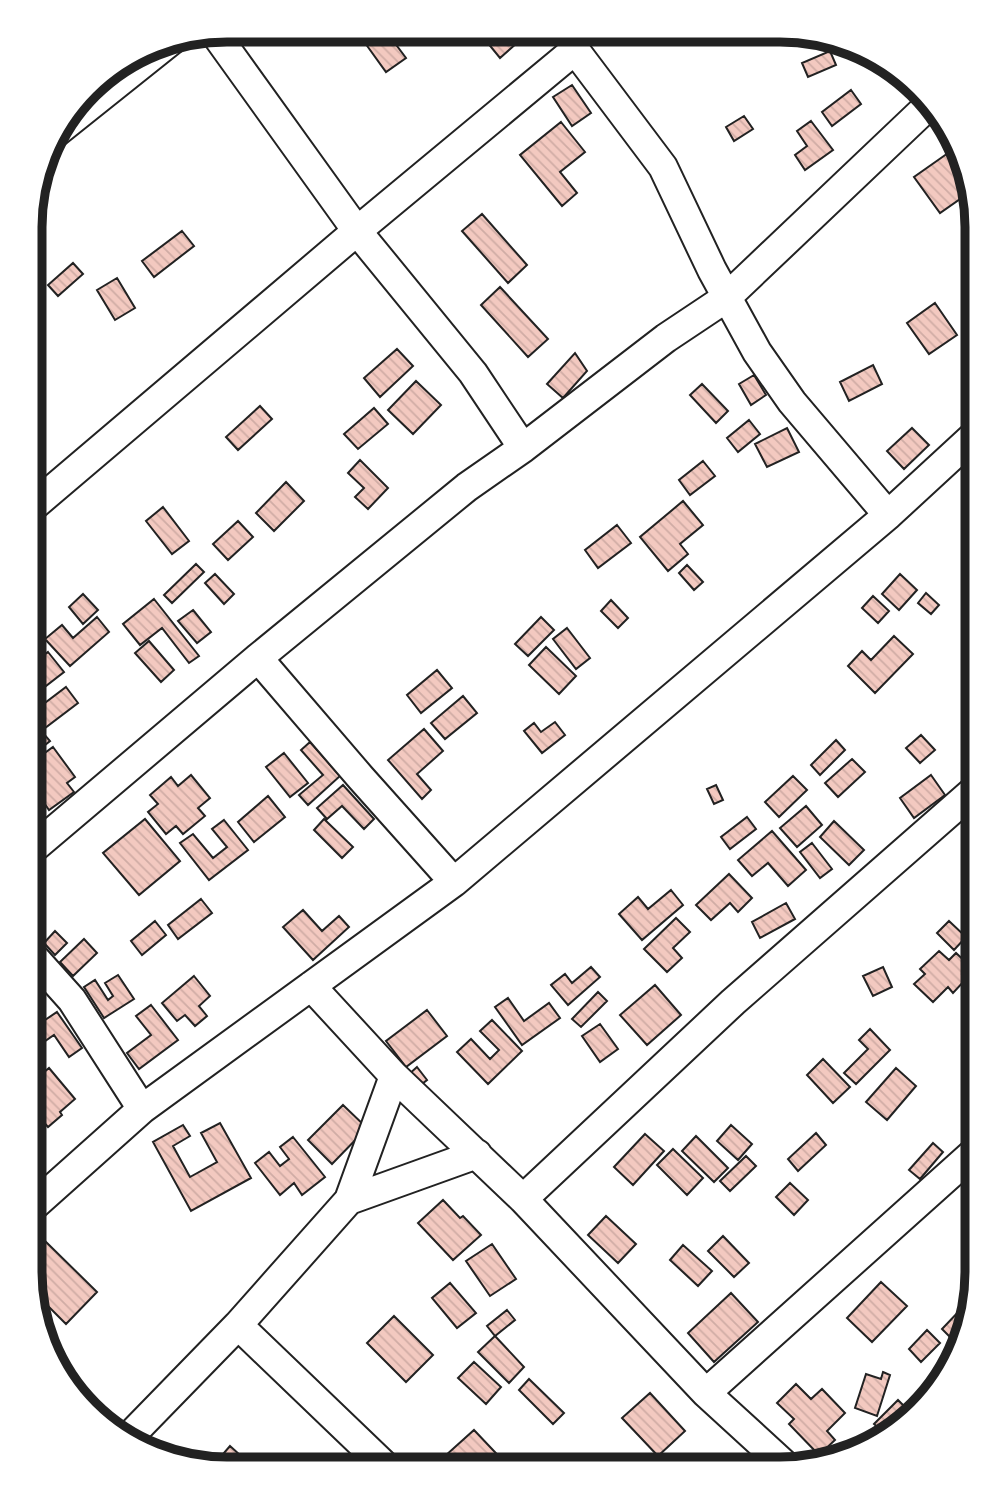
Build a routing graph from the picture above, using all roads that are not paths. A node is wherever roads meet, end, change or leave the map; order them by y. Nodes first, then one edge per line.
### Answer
1 (221, 42) edge
2 (567, 42) edge
3 (569, 42) edge
4 (146, 61) edge
5 (924, 110) edge
6 (82, 111) edge
7 (357, 231) junction
8 (726, 298) junction
9 (965, 444) edge
10 (523, 448) junction
11 (42, 499) edge
12 (888, 515) junction
13 (258, 658) junction
14 (965, 799) edge
15 (42, 841) edge
16 (454, 882) junction
17 (42, 966) edge
18 (311, 986) junction
19 (394, 1076) junction
20 (142, 1109) junction
21 (477, 1154) junction
22 (965, 1161) edge
23 (42, 1198) edge
24 (523, 1199) junction
25 (349, 1200) junction
26 (238, 1325) junction
27 (706, 1393) junction
28 (134, 1432) edge
29 (376, 1457) edge
30 (776, 1457) edge

1 - 7 street
2 - 7 street
3 - 8 street
4 - 6 street
5 - 8 street
7 - 10 street
7 - 11 street
8 - 10 street
8 - 12 street
9 - 12 street
10 - 13 street
12 - 16 street
13 - 15 street
13 - 16 street
14 - 24 street
16 - 18 street
17 - 20 street
18 - 19 street
18 - 20 street
19 - 21 street
19 - 25 street
20 - 23 street
21 - 24 street
21 - 25 street
22 - 27 street
24 - 27 street
25 - 26 street
26 - 28 street
26 - 29 street
27 - 30 street

